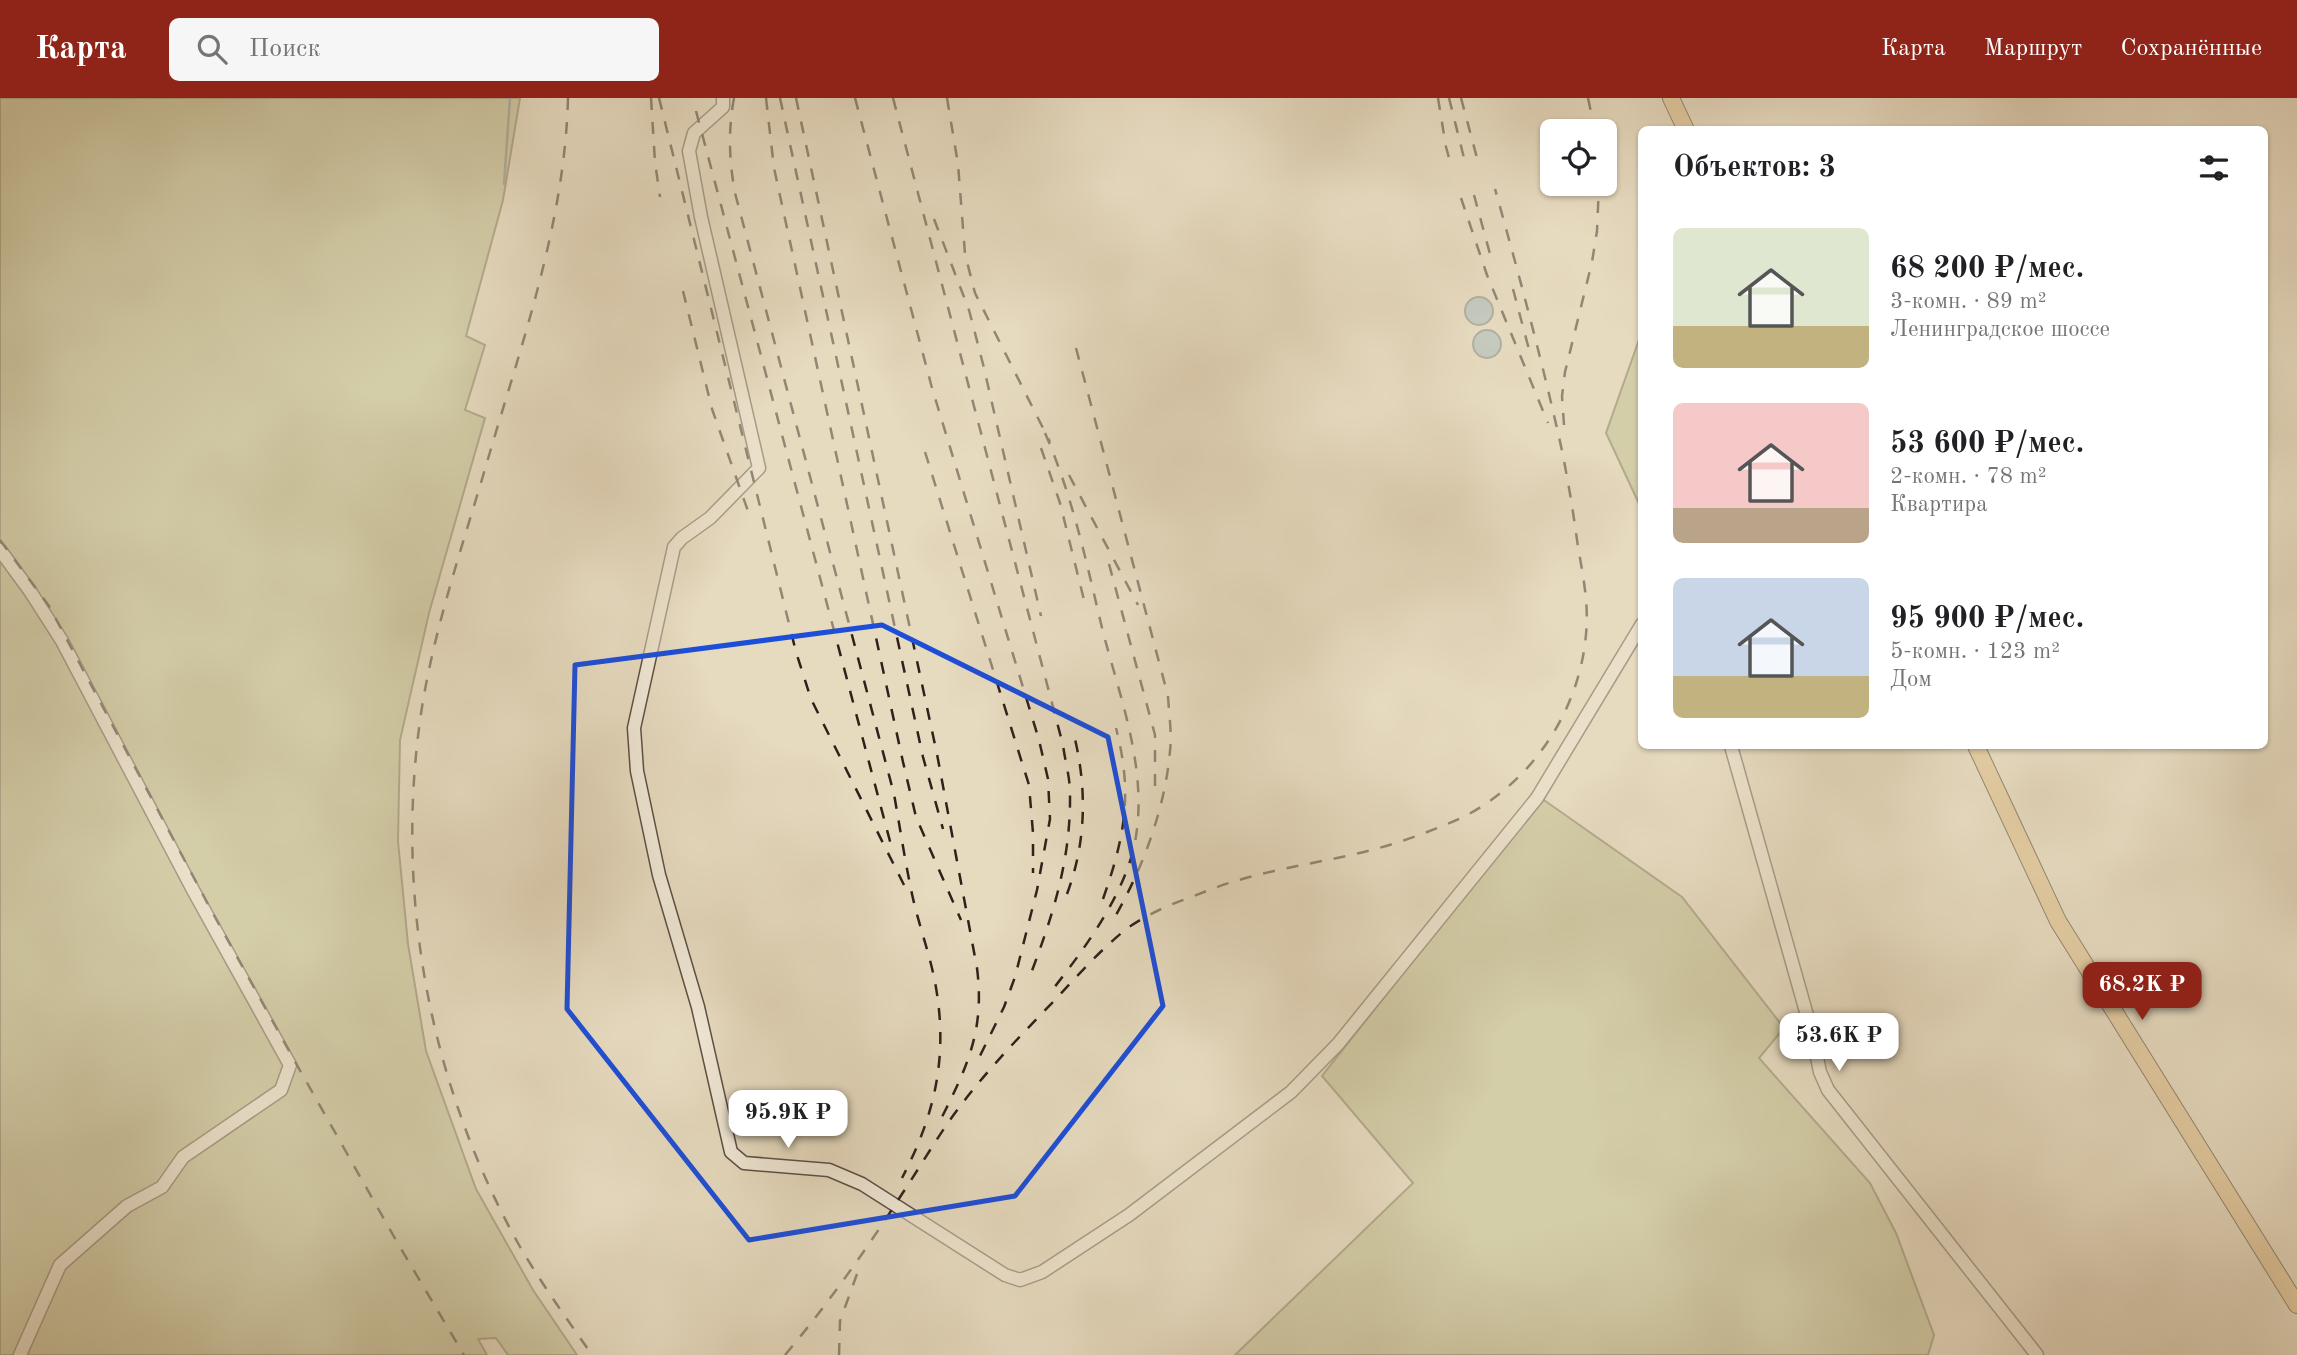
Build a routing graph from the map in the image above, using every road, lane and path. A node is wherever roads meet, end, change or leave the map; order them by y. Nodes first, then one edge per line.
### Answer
1 (723, 98) edge
2 (1671, 98) edge
3 (1684, 126) edge
4 (0, 550) edge
5 (1638, 631) edge
6 (1732, 749) edge
7 (1977, 749) edge
8 (2297, 1305) edge
9 (20, 1355) edge
10 (2037, 1355) edge

1 - 5 street
2 - 3 main road
4 - 9 street
6 - 10 street
7 - 8 main road

